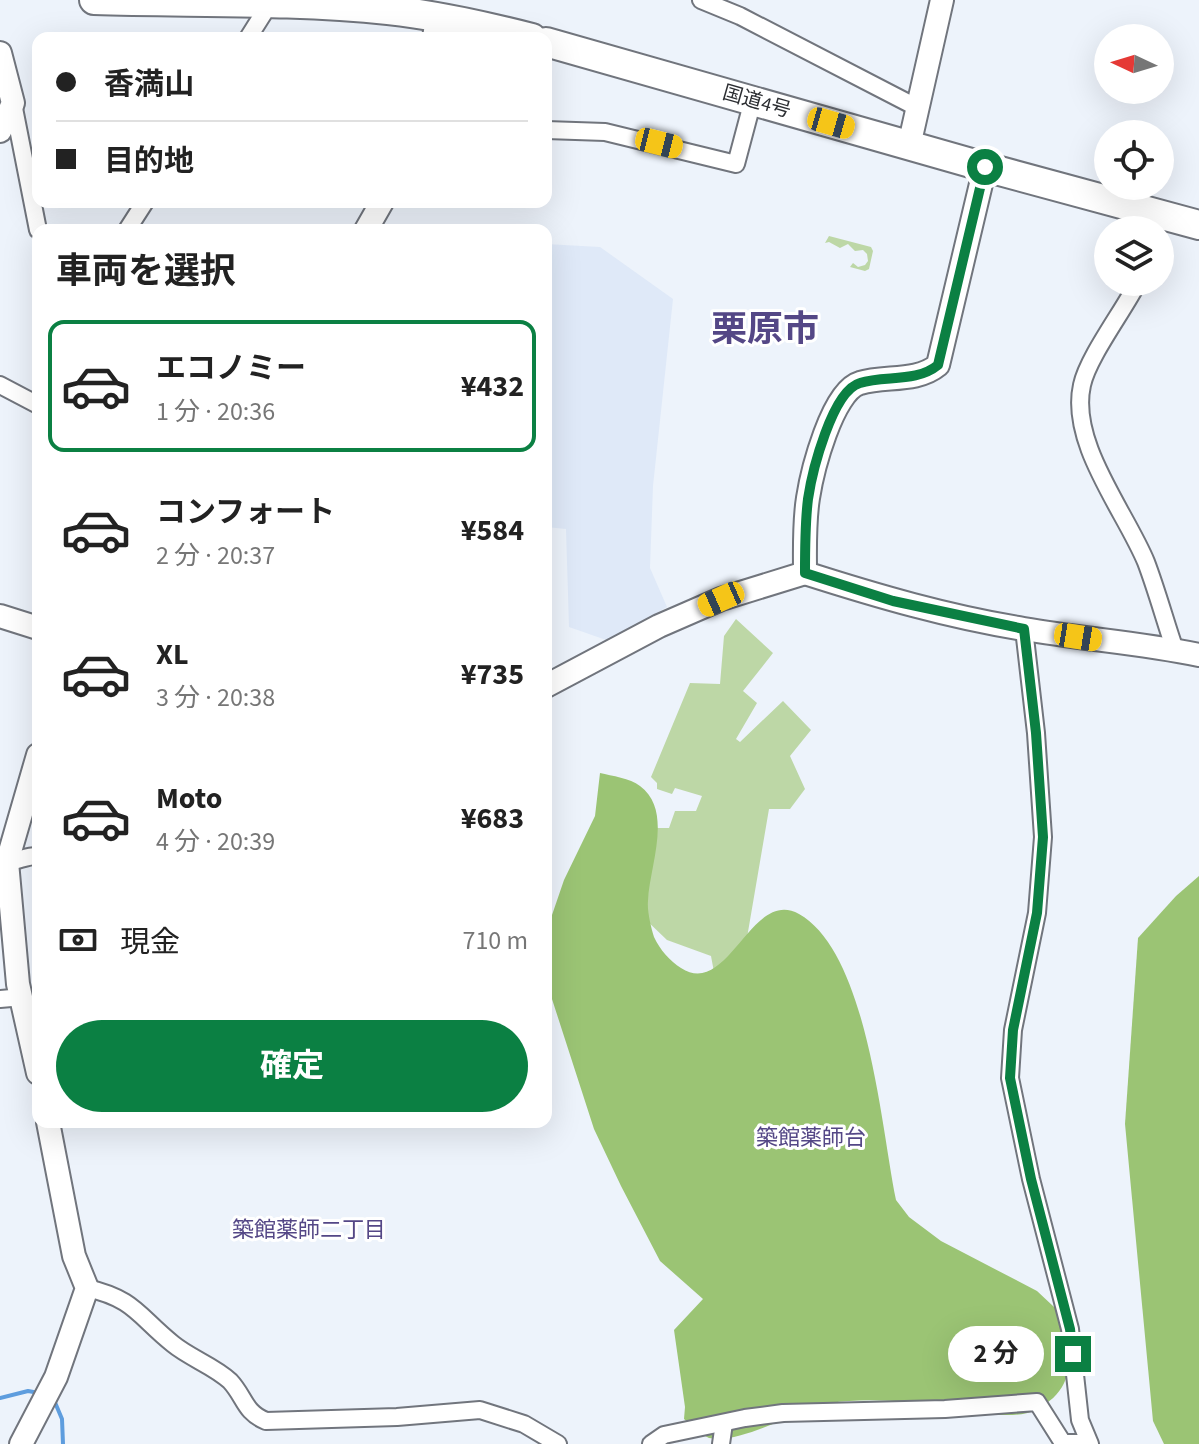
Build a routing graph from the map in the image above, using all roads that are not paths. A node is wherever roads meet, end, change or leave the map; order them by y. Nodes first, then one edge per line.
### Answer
1 (94, 0) edge
2 (701, 0) edge
3 (942, 0) edge
4 (271, 2) edge
5 (436, 18) edge
6 (252, 32) edge
7 (503, 32) edge
8 (552, 44) edge
9 (0, 53) edge
10 (753, 100) junction
11 (13, 103) junction
12 (918, 108) junction
13 (552, 130) edge
14 (0, 131) edge
15 (909, 146) junction
16 (985, 167) junction
17 (32, 200) edge
18 (1143, 216) edge
19 (1174, 223) edge
20 (1199, 225) edge
21 (1130, 296) edge
22 (0, 385) edge
23 (32, 401) edge
24 (805, 573) junction
25 (0, 616) edge
26 (32, 626) edge
27 (1024, 629) junction
28 (1175, 650) junction
29 (1199, 655) edge
30 (552, 683) edge
31 (32, 774) edge
32 (32, 855) edge
33 (4, 861) edge
34 (23, 997) junction
35 (0, 999) edge
36 (32, 1043) edge
37 (49, 1128) edge
38 (87, 1288) junction
39 (724, 1423) junction
40 (21, 1444) edge
41 (558, 1444) edge
42 (651, 1444) edge
43 (721, 1444) edge
44 (1090, 1444) edge

1 - 4 highway
2 - 12 street
3 - 12 street
4 - 5 highway
4 - 6 street
5 - 7 highway
8 - 10 highway, 国道4号
9 - 11 street
10 - 13 street
10 - 15 highway, 国道4号
11 - 14 street
11 - 17 street
12 - 15 street
15 - 16 highway, 国道4号
16 - 18 highway, 国道4号
16 - 24 street
19 - 20 highway, 国道4号
21 - 28 street
22 - 23 street
24 - 27 street
24 - 30 street
25 - 26 street
27 - 28 street
27 - 44 street
28 - 29 street
31 - 33 street
32 - 33 street
33 - 34 street
34 - 35 street
34 - 36 street
37 - 38 street
38 - 40 street
38 - 41 street
39 - 42 street
39 - 43 street
39 - 44 street

